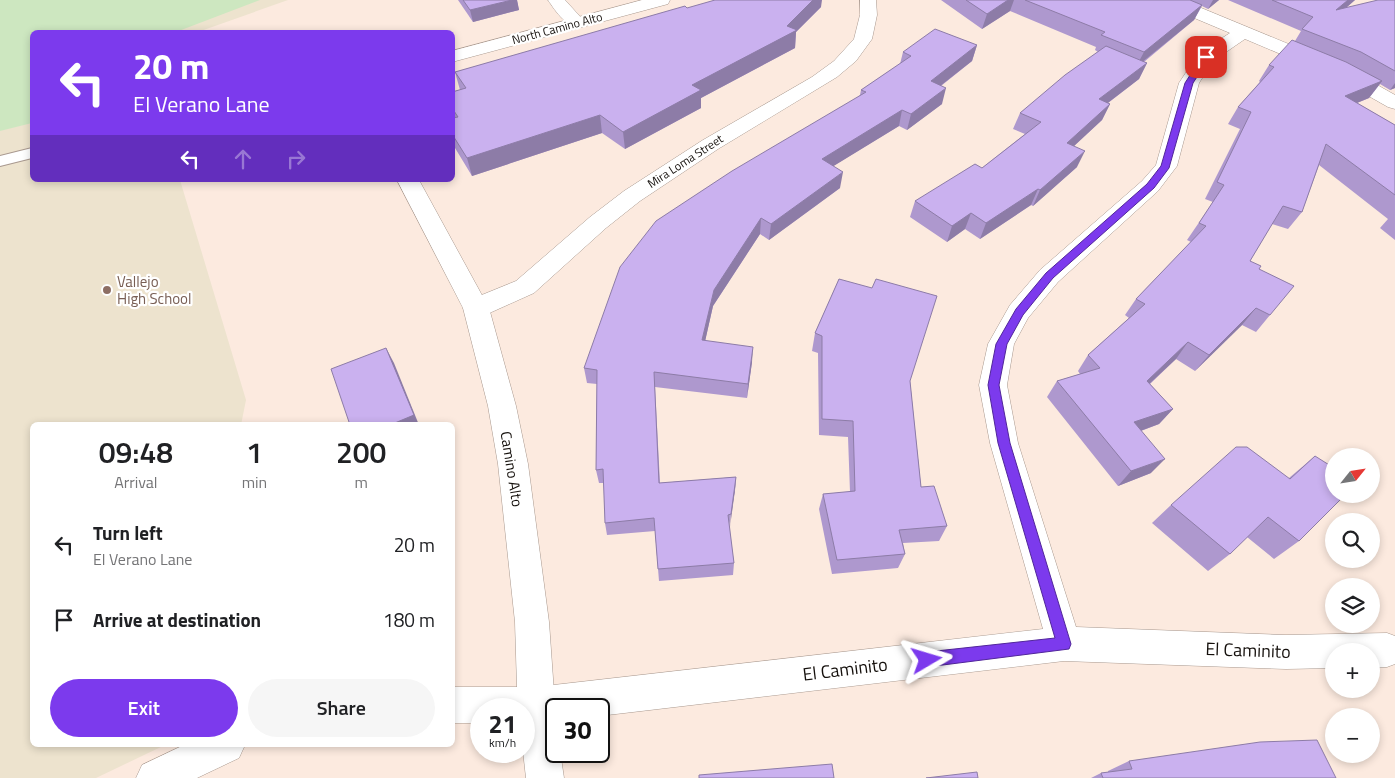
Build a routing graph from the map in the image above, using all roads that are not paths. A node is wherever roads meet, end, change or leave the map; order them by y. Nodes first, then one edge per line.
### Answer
1 (556, 0) edge
2 (662, 0) edge
3 (868, 0) edge
4 (1167, 0) edge
5 (577, 23) junction
6 (1244, 31) junction
7 (455, 57) edge
8 (1395, 103) edge
9 (30, 153) edge
10 (0, 161) edge
11 (409, 182) edge
12 (476, 308) junction
13 (1064, 644) junction
14 (1380, 650) edge
15 (1387, 650) dead end
16 (1325, 651) edge
17 (455, 705) edge
18 (536, 706) junction
19 (222, 747) edge
20 (155, 778) edge
21 (545, 778) edge

1 - 5 street
2 - 5 street, North Camino Alto
3 - 12 street, Mira Loma Street
4 - 6 street
5 - 7 street, North Camino Alto
6 - 8 street
6 - 13 street
9 - 10 lane
11 - 12 street, Camino Alto
12 - 18 street, Camino Alto
13 - 16 street, El Caminito
13 - 18 street, El Caminito
14 - 15 street
17 - 18 street, El Caminito
18 - 21 street, Camino Alto
19 - 20 street

